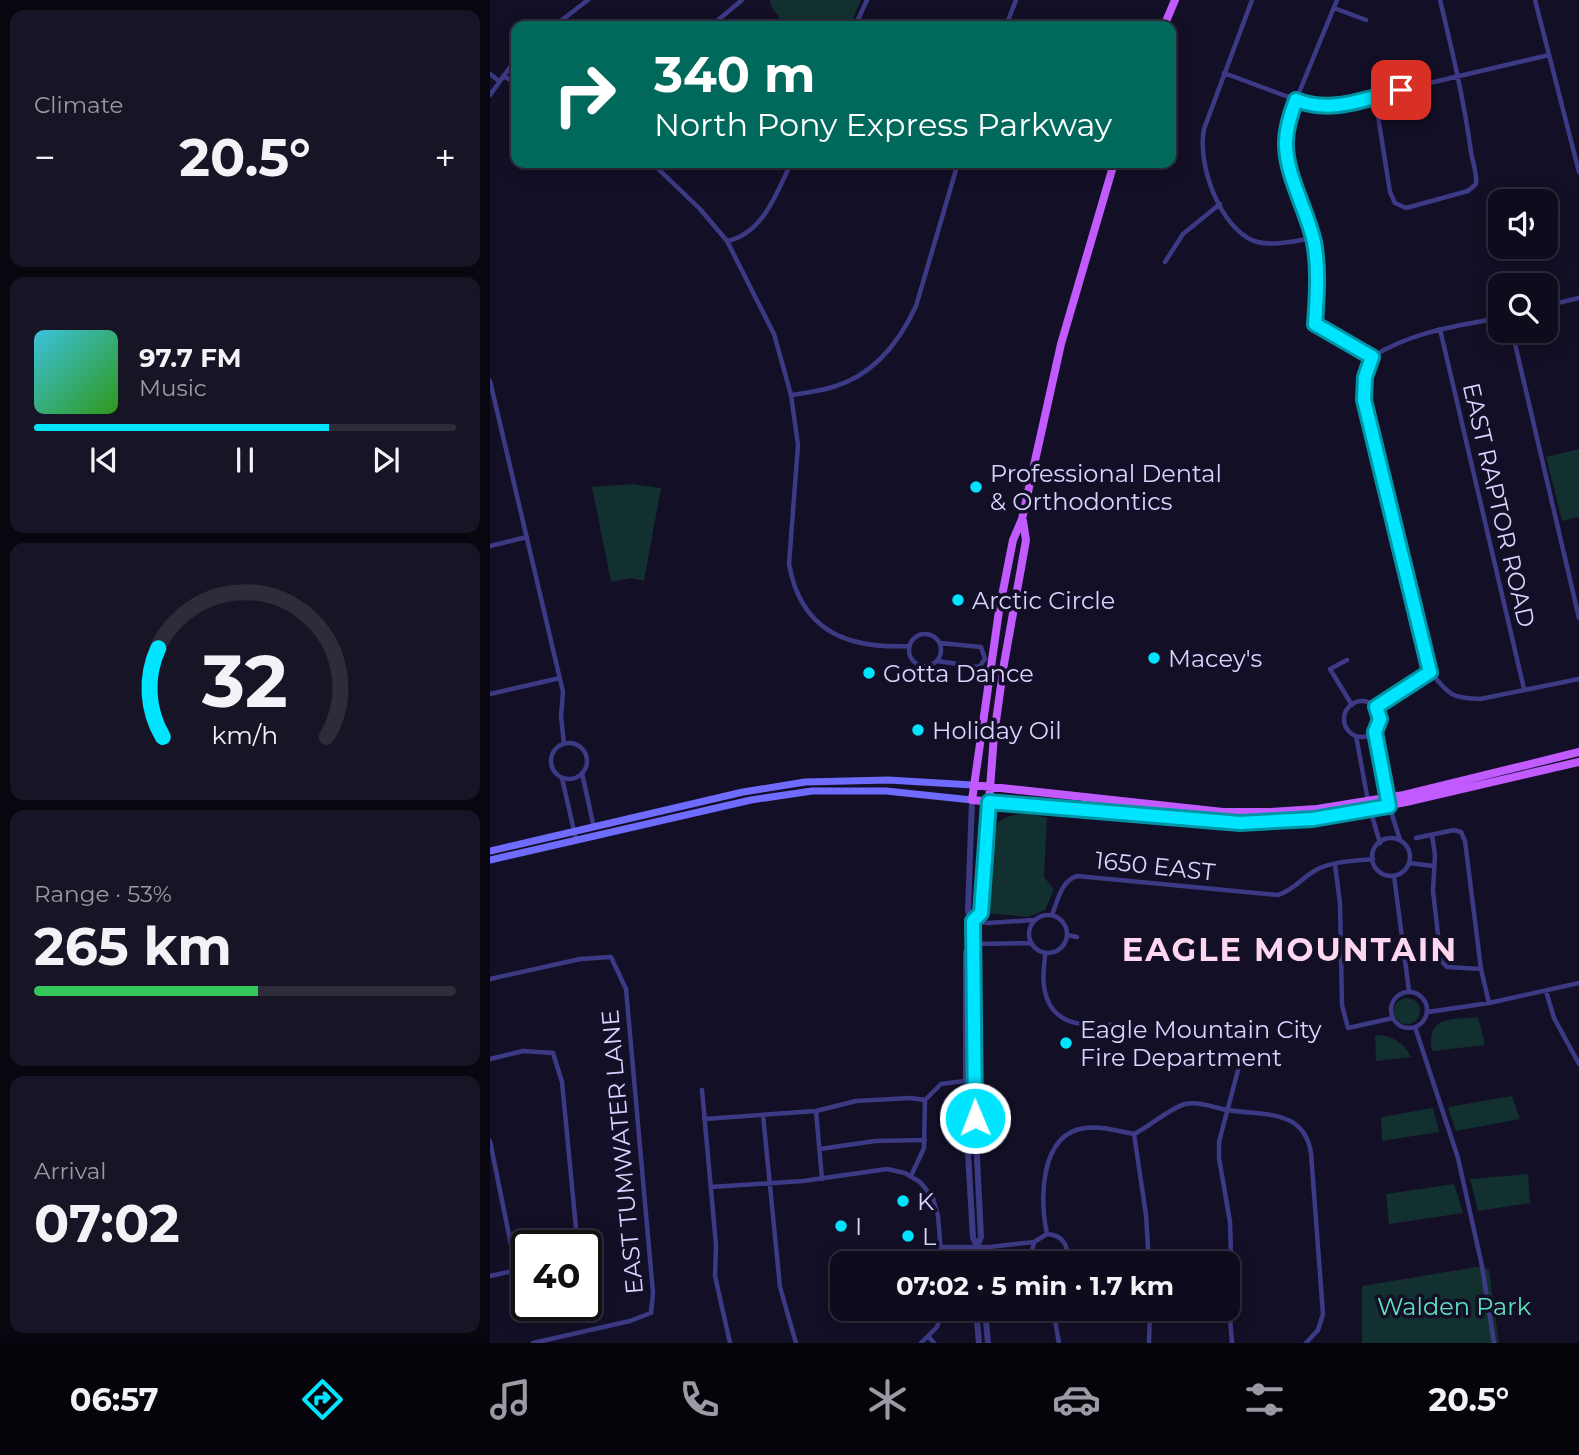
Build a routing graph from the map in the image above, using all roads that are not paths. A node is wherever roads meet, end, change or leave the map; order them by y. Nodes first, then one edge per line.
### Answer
1 (588, 0) edge
2 (742, 0) edge
3 (867, 0) edge
4 (1016, 0) edge
5 (1175, 0) edge
6 (1252, 0) edge
7 (1337, 0) edge
8 (1440, 0) edge
9 (1535, 0) edge
10 (1334, 8) junction
11 (1366, 20) dead end
12 (561, 21) edge
13 (717, 21) edge
14 (857, 21) edge
15 (1008, 21) edge
16 (1166, 21) edge
17 (1549, 55) junction
18 (511, 66) edge
19 (1224, 73) junction
20 (490, 74) edge
21 (1458, 75) junction
22 (503, 76) junction
23 (511, 80) edge
24 (499, 81) junction
25 (490, 95) edge
26 (1375, 97) junction
27 (1296, 100) junction
28 (657, 168) edge
29 (788, 168) edge
30 (957, 168) edge
31 (1113, 168) edge
32 (1579, 173) edge
33 (1220, 204) junction
34 (1313, 238) junction
35 (727, 241) junction
36 (1165, 262) dead end
37 (1579, 298) edge
38 (1558, 303) edge
39 (1488, 319) edge
40 (1440, 329) junction
41 (1515, 343) edge
42 (1372, 357) junction
43 (490, 381) edge
44 (791, 395) junction
45 (1022, 519) junction
46 (527, 537) junction
47 (490, 546) edge
48 (1579, 618) edge
49 (940, 643) junction
50 (910, 646) junction
51 (988, 660) junction
52 (1347, 660) dead end
53 (937, 661) junction
54 (1004, 664) junction
55 (1430, 672) junction
56 (559, 678) junction
57 (1579, 679) edge
58 (1524, 689) junction
59 (490, 694) edge
60 (1352, 705) junction
61 (1376, 707) junction
62 (1375, 732) junction
63 (1356, 736) junction
64 (564, 744) junction
65 (1579, 752) edge
66 (1579, 762) edge
67 (582, 774) junction
68 (562, 777) junction
69 (973, 785) junction
70 (991, 787) junction
71 (972, 800) junction
72 (989, 802) junction
73 (1388, 802) junction
74 (1369, 805) junction
75 (593, 827) junction
76 (575, 835) junction
77 (1432, 835) junction
78 (596, 836) junction
79 (1416, 838) dead end
80 (1400, 841) junction
81 (1380, 843) junction
82 (490, 851) edge
83 (1373, 859) junction
84 (490, 860) edge
85 (1409, 863) junction
86 (1335, 865) junction
87 (1433, 866) junction
88 (1394, 876) junction
89 (1052, 915) junction
90 (1034, 920) junction
91 (973, 921) junction
92 (1067, 935) junction
93 (1077, 937) dead end
94 (1031, 943) junction
95 (972, 944) junction
96 (1045, 953) junction
97 (1481, 969) junction
98 (490, 979) edge
99 (1579, 983) edge
100 (1409, 991) junction
101 (1546, 991) junction
102 (1489, 1003) junction
103 (1428, 1012) junction
104 (1393, 1018) junction
105 (1126, 1024) dead end
106 (1415, 1027) junction
107 (490, 1059) edge
108 (1579, 1065) edge
109 (1238, 1070) dead end
110 (965, 1081) junction
111 (702, 1090) dead end
112 (925, 1100) junction
113 (1227, 1110) junction
114 (816, 1111) junction
115 (763, 1115) junction
116 (704, 1119) junction
117 (1134, 1134) junction
118 (925, 1140) junction
119 (490, 1141) edge
120 (820, 1149) junction
121 (908, 1174) junction
122 (822, 1179) junction
123 (769, 1182) junction
124 (711, 1187) junction
125 (576, 1230) edge
126 (1047, 1234) junction
127 (1034, 1242) junction
128 (511, 1245) edge
129 (977, 1246) junction
130 (941, 1247) junction
131 (941, 1251) edge
132 (977, 1251) edge
133 (1032, 1251) edge
134 (1067, 1251) edge
135 (1148, 1251) edge
136 (511, 1271) edge
137 (490, 1276) edge
138 (939, 1321) edge
139 (977, 1321) edge
140 (986, 1321) edge
141 (1055, 1321) edge
142 (1150, 1321) edge
143 (929, 1338) junction
144 (533, 1343) edge
145 (730, 1343) edge
146 (796, 1343) edge
147 (921, 1343) edge
148 (934, 1343) edge
149 (979, 1343) edge
150 (988, 1343) edge
151 (1059, 1343) edge
152 (1149, 1343) edge
153 (1232, 1343) edge
154 (1306, 1343) edge
155 (1494, 1343) edge

1 - 12 street
2 - 13 street
3 - 14 street
4 - 15 street
5 - 16 main road
6 - 19 street
7 - 10 street
8 - 21 street
9 - 17 street
10 - 11 street
10 - 27 street
17 - 21 street
17 - 32 street
18 - 22 street
19 - 27 street
19 - 33 street
20 - 24 street
21 - 26 street
21 - 26 street
22 - 23 street
22 - 24 street
24 - 25 street
26 - 27 street
27 - 34 street
28 - 35 street
29 - 35 street
30 - 44 street
31 - 45 main road
33 - 34 street
33 - 36 street
34 - 42 street
35 - 44 street
37 - 38 street
39 - 40 street
40 - 42 street
40 - 58 street, EAST RAPTOR ROAD
41 - 48 street
42 - 55 street
43 - 46 street
44 - 50 street
45 - 51 main road
45 - 54 main road
46 - 47 street
46 - 56 street
49 - 50 street
49 - 51 street
49 - 53 street
50 - 53 street
51 - 53 street
51 - 54 street
51 - 69 main road
52 - 60 street
54 - 70 main road
55 - 58 street
55 - 61 street
56 - 59 street
56 - 64 street
57 - 58 street
60 - 61 street
60 - 63 street
61 - 62 street
62 - 63 street
62 - 73 street
63 - 74 street
64 - 67 street
64 - 68 street
65 - 73 main road
66 - 73 main road
67 - 68 street
67 - 75 street
68 - 76 street
69 - 70 main road
69 - 71 main road
69 - 75 main road
70 - 72 main road
70 - 74 main road
71 - 72 main road
71 - 78 main road
71 - 91 street
72 - 74 main road
72 - 91 street
73 - 74 main road
73 - 80 street
74 - 81 street
75 - 76 main road
75 - 78 street
76 - 78 main road
76 - 82 main road
76 - 84 main road
77 - 79 street
77 - 87 street
77 - 97 street
80 - 81 street
80 - 85 street
81 - 83 street
83 - 86 street, 1650 EAST
83 - 88 street
85 - 87 street
85 - 88 street
86 - 89 street, 1650 EAST
86 - 104 street
87 - 97 street
88 - 100 street
89 - 90 street
89 - 92 street
90 - 91 street
90 - 94 street
91 - 95 street
92 - 93 street
92 - 96 street
94 - 95 street
94 - 96 street
95 - 110 street
95 - 129 street
96 - 105 street
97 - 102 street
98 - 144 street, EAST TUMWATER LANE
99 - 101 street
100 - 103 street
100 - 104 street
101 - 102 street
101 - 108 street
102 - 103 street
103 - 106 street
104 - 106 street
106 - 155 street
107 - 125 street
109 - 113 street
110 - 112 street
110 - 129 street
111 - 116 street
112 - 114 street
112 - 118 street
113 - 117 street
113 - 153 street
113 - 154 street
114 - 115 street
114 - 120 street
115 - 116 street
115 - 123 street
116 - 124 street
117 - 126 street
117 - 135 street
118 - 120 street
118 - 121 street
119 - 128 street
120 - 122 street
121 - 122 street
121 - 130 street
122 - 123 street
123 - 124 street
123 - 146 street
124 - 145 street
126 - 127 street
126 - 134 street
127 - 129 street
127 - 133 street
129 - 130 street
129 - 132 street
130 - 131 street
136 - 137 street
138 - 143 street
139 - 149 street
140 - 150 street
141 - 151 street
142 - 152 street
143 - 147 street
143 - 148 street

